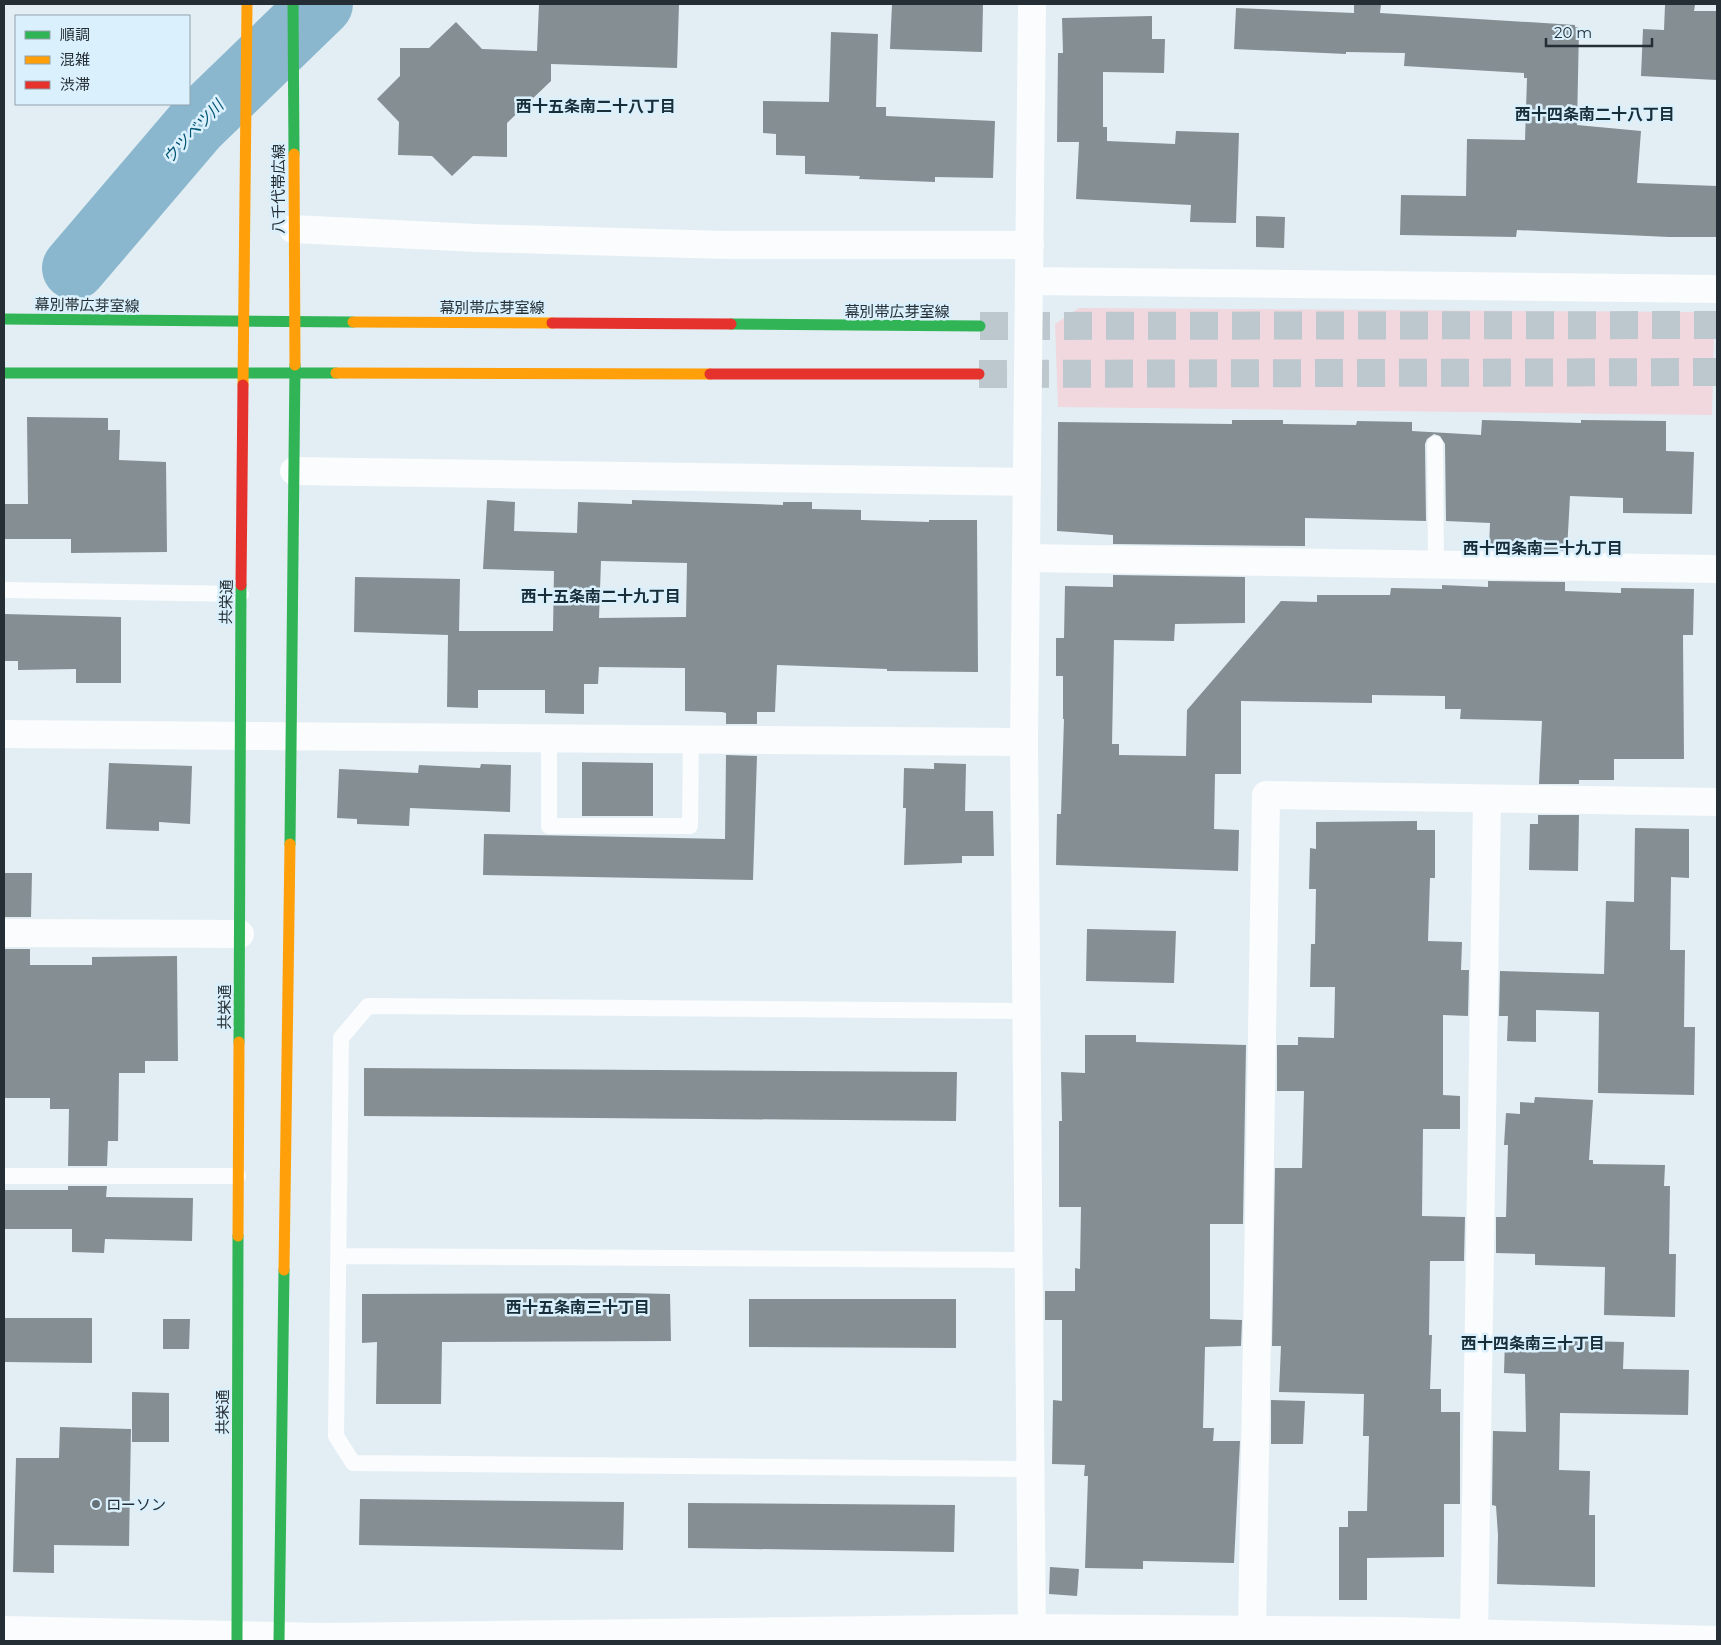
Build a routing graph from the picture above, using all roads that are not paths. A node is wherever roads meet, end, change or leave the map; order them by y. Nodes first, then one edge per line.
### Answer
1 (247, 4) edge
2 (293, 4) edge
3 (1032, 4) edge
4 (293, 230) junction
5 (1030, 245) junction
6 (1030, 282) junction
7 (1717, 289) edge
8 (4, 319) edge
9 (245, 320) junction
10 (293, 321) junction
11 (980, 326) tunnel mouth
12 (4, 373) edge
13 (244, 373) junction
14 (294, 374) junction
15 (979, 374) tunnel mouth
16 (1435, 444) dead end
17 (294, 471) junction
18 (1027, 482) junction
19 (1026, 558) junction
20 (1436, 564) junction
21 (1717, 569) edge
22 (4, 590) edge
23 (241, 594) junction
24 (4, 734) edge
25 (240, 737) junction
26 (289, 737) junction
27 (549, 739) junction
28 (691, 740) junction
29 (1024, 742) junction
30 (1487, 800) junction
31 (1717, 802) edge
32 (4, 932) edge
33 (240, 934) junction
34 (1026, 1011) junction
35 (4, 1176) edge
36 (238, 1176) junction
37 (339, 1256) junction
38 (1028, 1260) junction
39 (1029, 1469) junction
40 (4, 1630) edge
41 (1717, 1630) edge
42 (1252, 1631) junction
43 (1474, 1633) junction
44 (1032, 1635) edge
45 (1125, 1635) edge
46 (33, 1636) edge
47 (1395, 1636) edge
48 (237, 1638) edge
49 (279, 1639) edge
50 (1717, 1640) edge

1 - 9 main road
2 - 4 main road, 八千代帯広線
3 - 5 street
4 - 5 street
4 - 10 main road, 八千代帯広線
5 - 6 street
6 - 7 street
6 - 18 street
8 - 9 main road, 幕別帯広芽室線
9 - 10 main road, 幕別帯広芽室線
9 - 13 main road
10 - 11 main road, 幕別帯広芽室線
10 - 14 main road, 八千代帯広線
12 - 13 main road
13 - 14 main road
13 - 23 main road, 共栄通
14 - 15 main road
14 - 17 main road
16 - 20 lane
17 - 18 street
17 - 26 main road
18 - 19 street
19 - 20 street
19 - 29 street
20 - 21 street
22 - 23 lane
23 - 25 main road, 共栄通
24 - 25 street
25 - 26 street
25 - 33 main road, 共栄通
26 - 27 street
26 - 49 main road
27 - 28 street
27 - 28 lane
28 - 29 street
29 - 34 street
30 - 31 street
30 - 42 street
30 - 43 street
32 - 33 street
33 - 36 main road, 共栄通
34 - 37 lane
34 - 38 street
35 - 36 lane
36 - 48 main road, 共栄通
37 - 38 lane
37 - 39 lane
38 - 39 street
39 - 44 street
40 - 46 street
41 - 50 street
42 - 45 street
42 - 47 street
43 - 47 street
43 - 50 street
44 - 45 street
44 - 49 street
46 - 48 street
48 - 49 street

